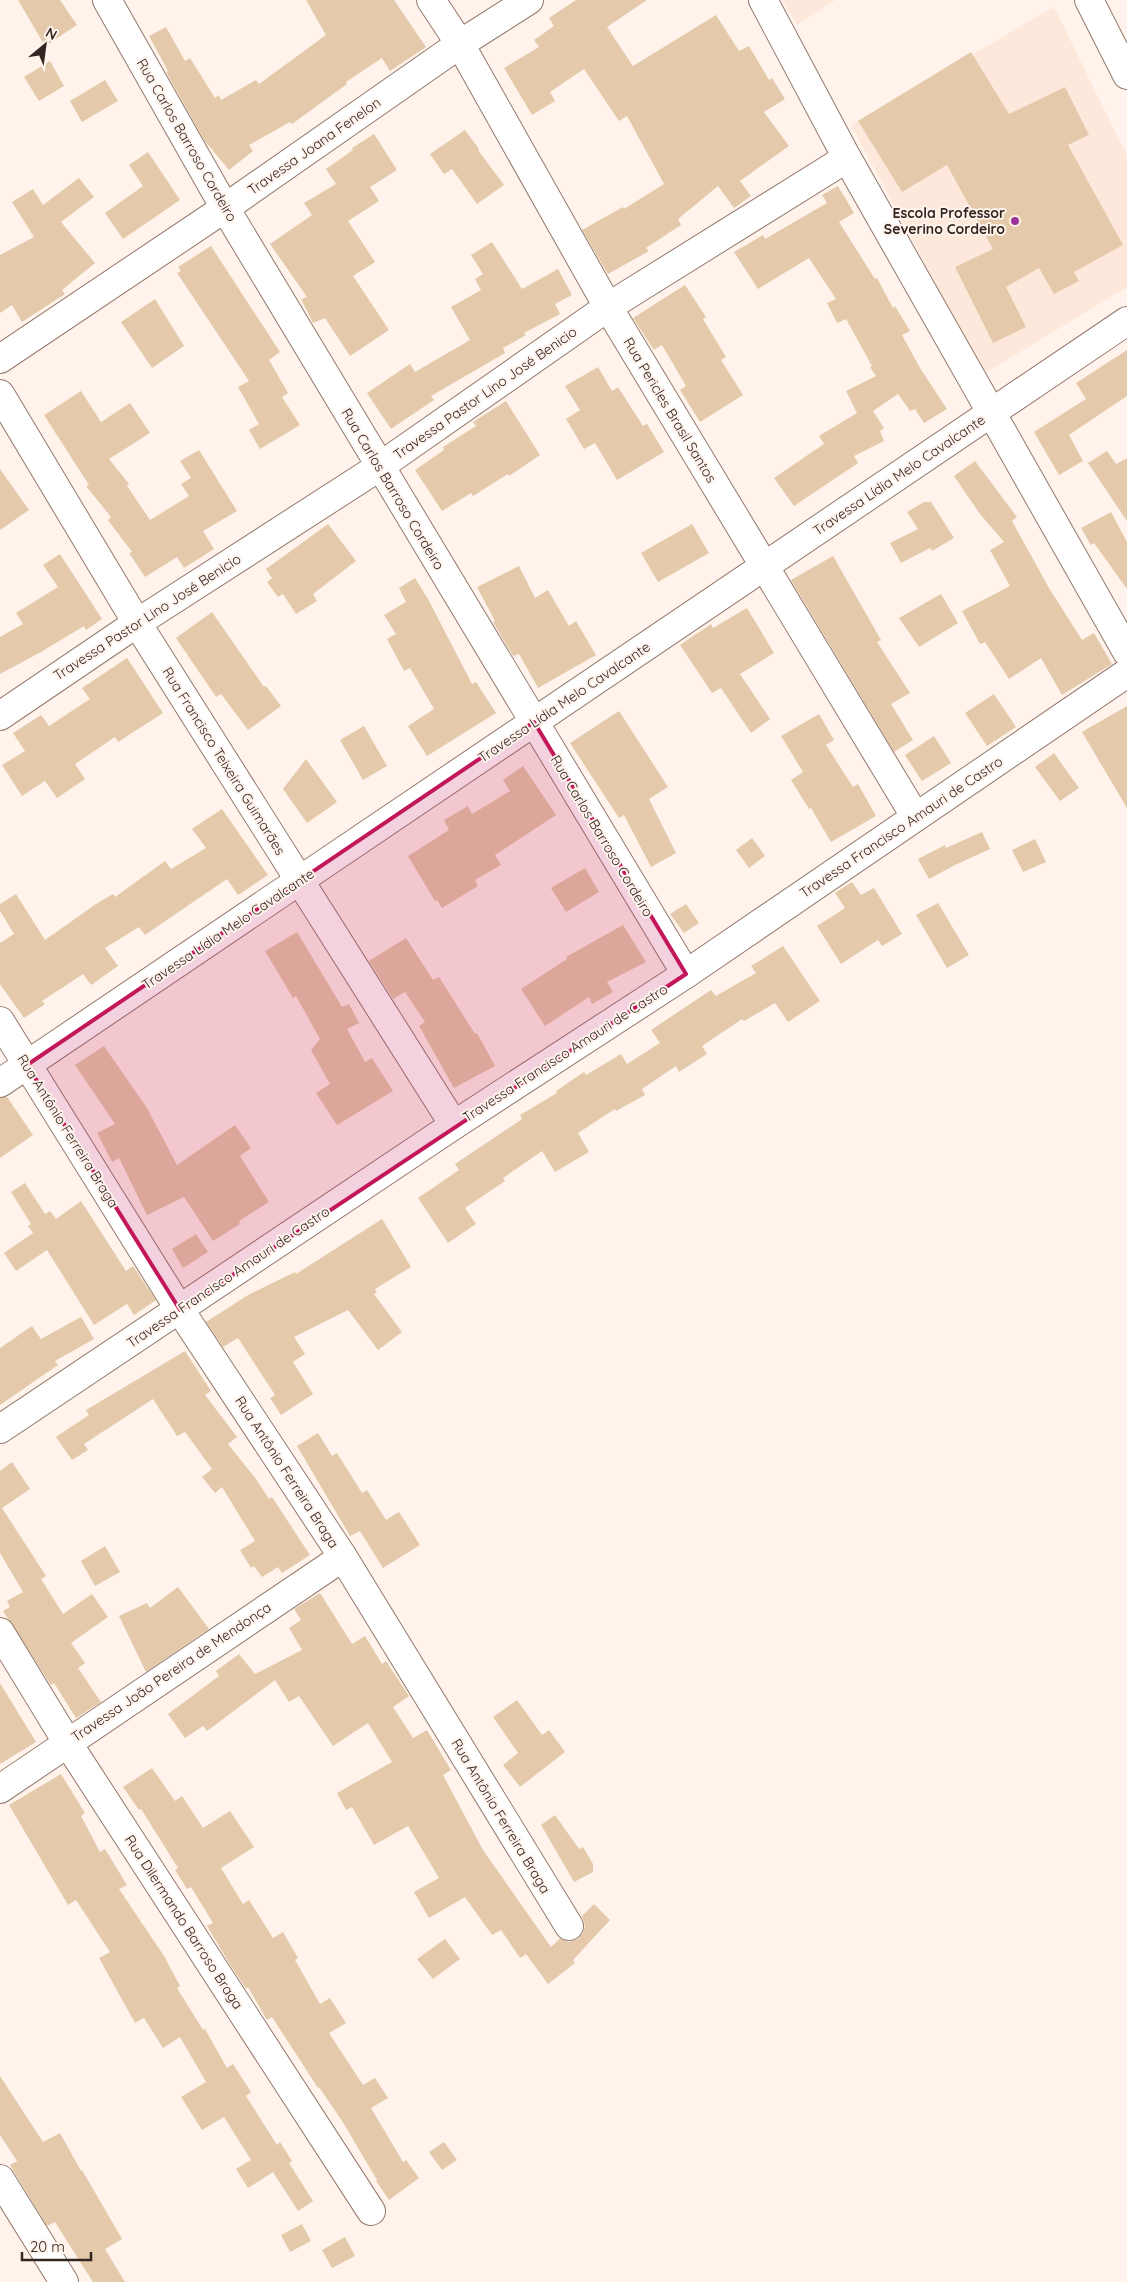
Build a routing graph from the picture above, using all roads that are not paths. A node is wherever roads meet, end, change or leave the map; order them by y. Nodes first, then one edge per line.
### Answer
1 (107, 0) edge
2 (431, 0) edge
3 (529, 0) edge
4 (763, 0) edge
5 (1089, 0) edge
6 (460, 44) junction
7 (1127, 75) edge
8 (847, 158) junction
9 (225, 208) junction
10 (608, 307) junction
11 (1127, 321) edge
12 (0, 359) edge
13 (0, 394) edge
14 (992, 412) junction
15 (379, 466) junction
16 (765, 566) junction
17 (137, 622) junction
18 (1127, 652) edge
19 (1127, 673) edge
20 (0, 716) edge
21 (534, 722) junction
22 (915, 816) junction
23 (300, 881) junction
24 (686, 974) junction
25 (0, 1021) edge
26 (27, 1065) junction
27 (0, 1083) edge
28 (454, 1125) junction
29 (180, 1310) junction
30 (0, 1429) edge
31 (343, 1557) junction
32 (0, 1632) edge
33 (67, 1742) junction
34 (0, 1789) edge
35 (569, 1926) dead end
36 (0, 2179) edge
37 (371, 2211) dead end
38 (64, 2282) edge

1 - 9 street, Rua Carlos Barroso Cordeiro
2 - 6 street, Rua Pericles Brasil Santos
3 - 6 street, Travessa Joana Fenelon
4 - 8 street
5 - 7 street
6 - 9 street, Travessa Joana Fenelon
6 - 10 street, Rua Pericles Brasil Santos
8 - 10 street, Travessa Pastor Lino José Benicio
8 - 14 street
9 - 12 street, Travessa Joana Fenelon
9 - 15 street, Rua Carlos Barroso Cordeiro
10 - 15 street, Travessa Pastor Lino José Benicio
10 - 16 street, Rua Pericles Brasil Santos
11 - 14 street, Travessa Lídia Melo Cavalcante
13 - 17 street, Rua Francisco Teixeira Guimarães
14 - 16 street, Travessa Lídia Melo Cavalcante
14 - 18 street
15 - 17 street, Travessa Pastor Lino José Benicio
15 - 21 street, Rua Carlos Barroso Cordeiro
16 - 21 street, Travessa Lídia Melo Cavalcante
16 - 22 street, Rua Pericles Brasil Santos
17 - 20 street, Travessa Pastor Lino José Benicio
17 - 23 street, Rua Francisco Teixeira Guimarães
19 - 22 street, Travessa Francisco Amauri de Castro
21 - 23 street, Travessa Lídia Melo Cavalcante
21 - 24 street, Rua Carlos Barroso Cordeiro
22 - 24 street, Travessa Francisco Amauri de Castro
23 - 26 street, Travessa Lídia Melo Cavalcante
23 - 28 street, Rua Francisco Teixeira Guimarães
24 - 28 street, Travessa Francisco Amauri de Castro
25 - 26 street, Rua Antônio Ferreira Braga
26 - 27 street, Travessa Lídia Melo Cavalcante
26 - 29 street, Rua Antônio Ferreira Braga
28 - 29 street, Travessa Francisco Amauri de Castro
29 - 30 street, Travessa Francisco Amauri de Castro
29 - 31 street, Rua Antônio Ferreira Braga
31 - 33 street, Travessa João Pereira de Mendonça
31 - 35 street, Rua Antônio Ferreira Braga
32 - 33 street, Rua Dilermando Barroso Braga
33 - 34 street, Travessa João Pereira de Mendonça
33 - 37 street, Rua Dilermando Barroso Braga
36 - 38 street

